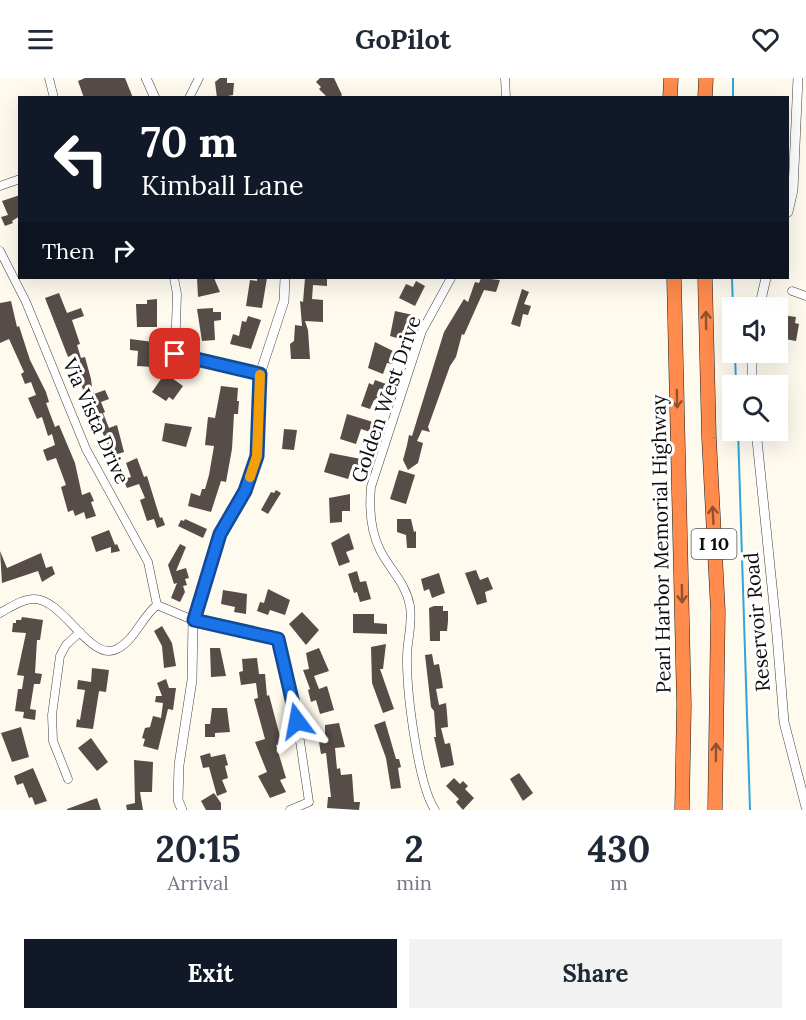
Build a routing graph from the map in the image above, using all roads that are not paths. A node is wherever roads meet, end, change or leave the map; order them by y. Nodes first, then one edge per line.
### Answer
1 (49, 78) edge
2 (146, 78) edge
3 (199, 78) edge
4 (505, 78) edge
5 (670, 78) edge
6 (706, 78) edge
7 (798, 78) edge
8 (54, 96) edge
9 (154, 96) edge
10 (190, 96) edge
11 (506, 96) edge
12 (670, 96) edge
13 (705, 96) edge
14 (18, 180) edge
15 (0, 186) edge
16 (789, 208) edge
17 (0, 251) edge
18 (174, 279) edge
19 (285, 279) edge
20 (451, 279) edge
21 (674, 279) edge
22 (705, 279) edge
23 (766, 279) edge
24 (792, 291) dead end
25 (806, 296) edge
26 (762, 297) edge
27 (260, 374) junction
28 (757, 441) edge
29 (157, 605) junction
30 (0, 613) edge
31 (194, 620) junction
32 (80, 632) junction
33 (68, 778) dead end
34 (806, 807) edge
35 (182, 810) edge
36 (290, 810) edge
37 (435, 810) edge
38 (682, 810) edge
39 (716, 810) edge

1 - 8 street
2 - 9 street
3 - 10 street
4 - 11 street
5 - 12 highway
6 - 13 highway
7 - 16 street
14 - 15 street
17 - 29 street, Via Vista Drive
18 - 27 street
19 - 27 street
20 - 37 street, Golden West Drive
21 -> 38 highway, Pearl Harbor Memorial Highway / I 10
39 -> 22 highway, I 10
23 - 26 street
24 - 25 street
27 - 31 street
28 - 34 street, Reservoir Road
29 - 31 street
29 - 32 street
30 - 32 street
31 - 35 street
31 - 36 street
32 - 33 street

